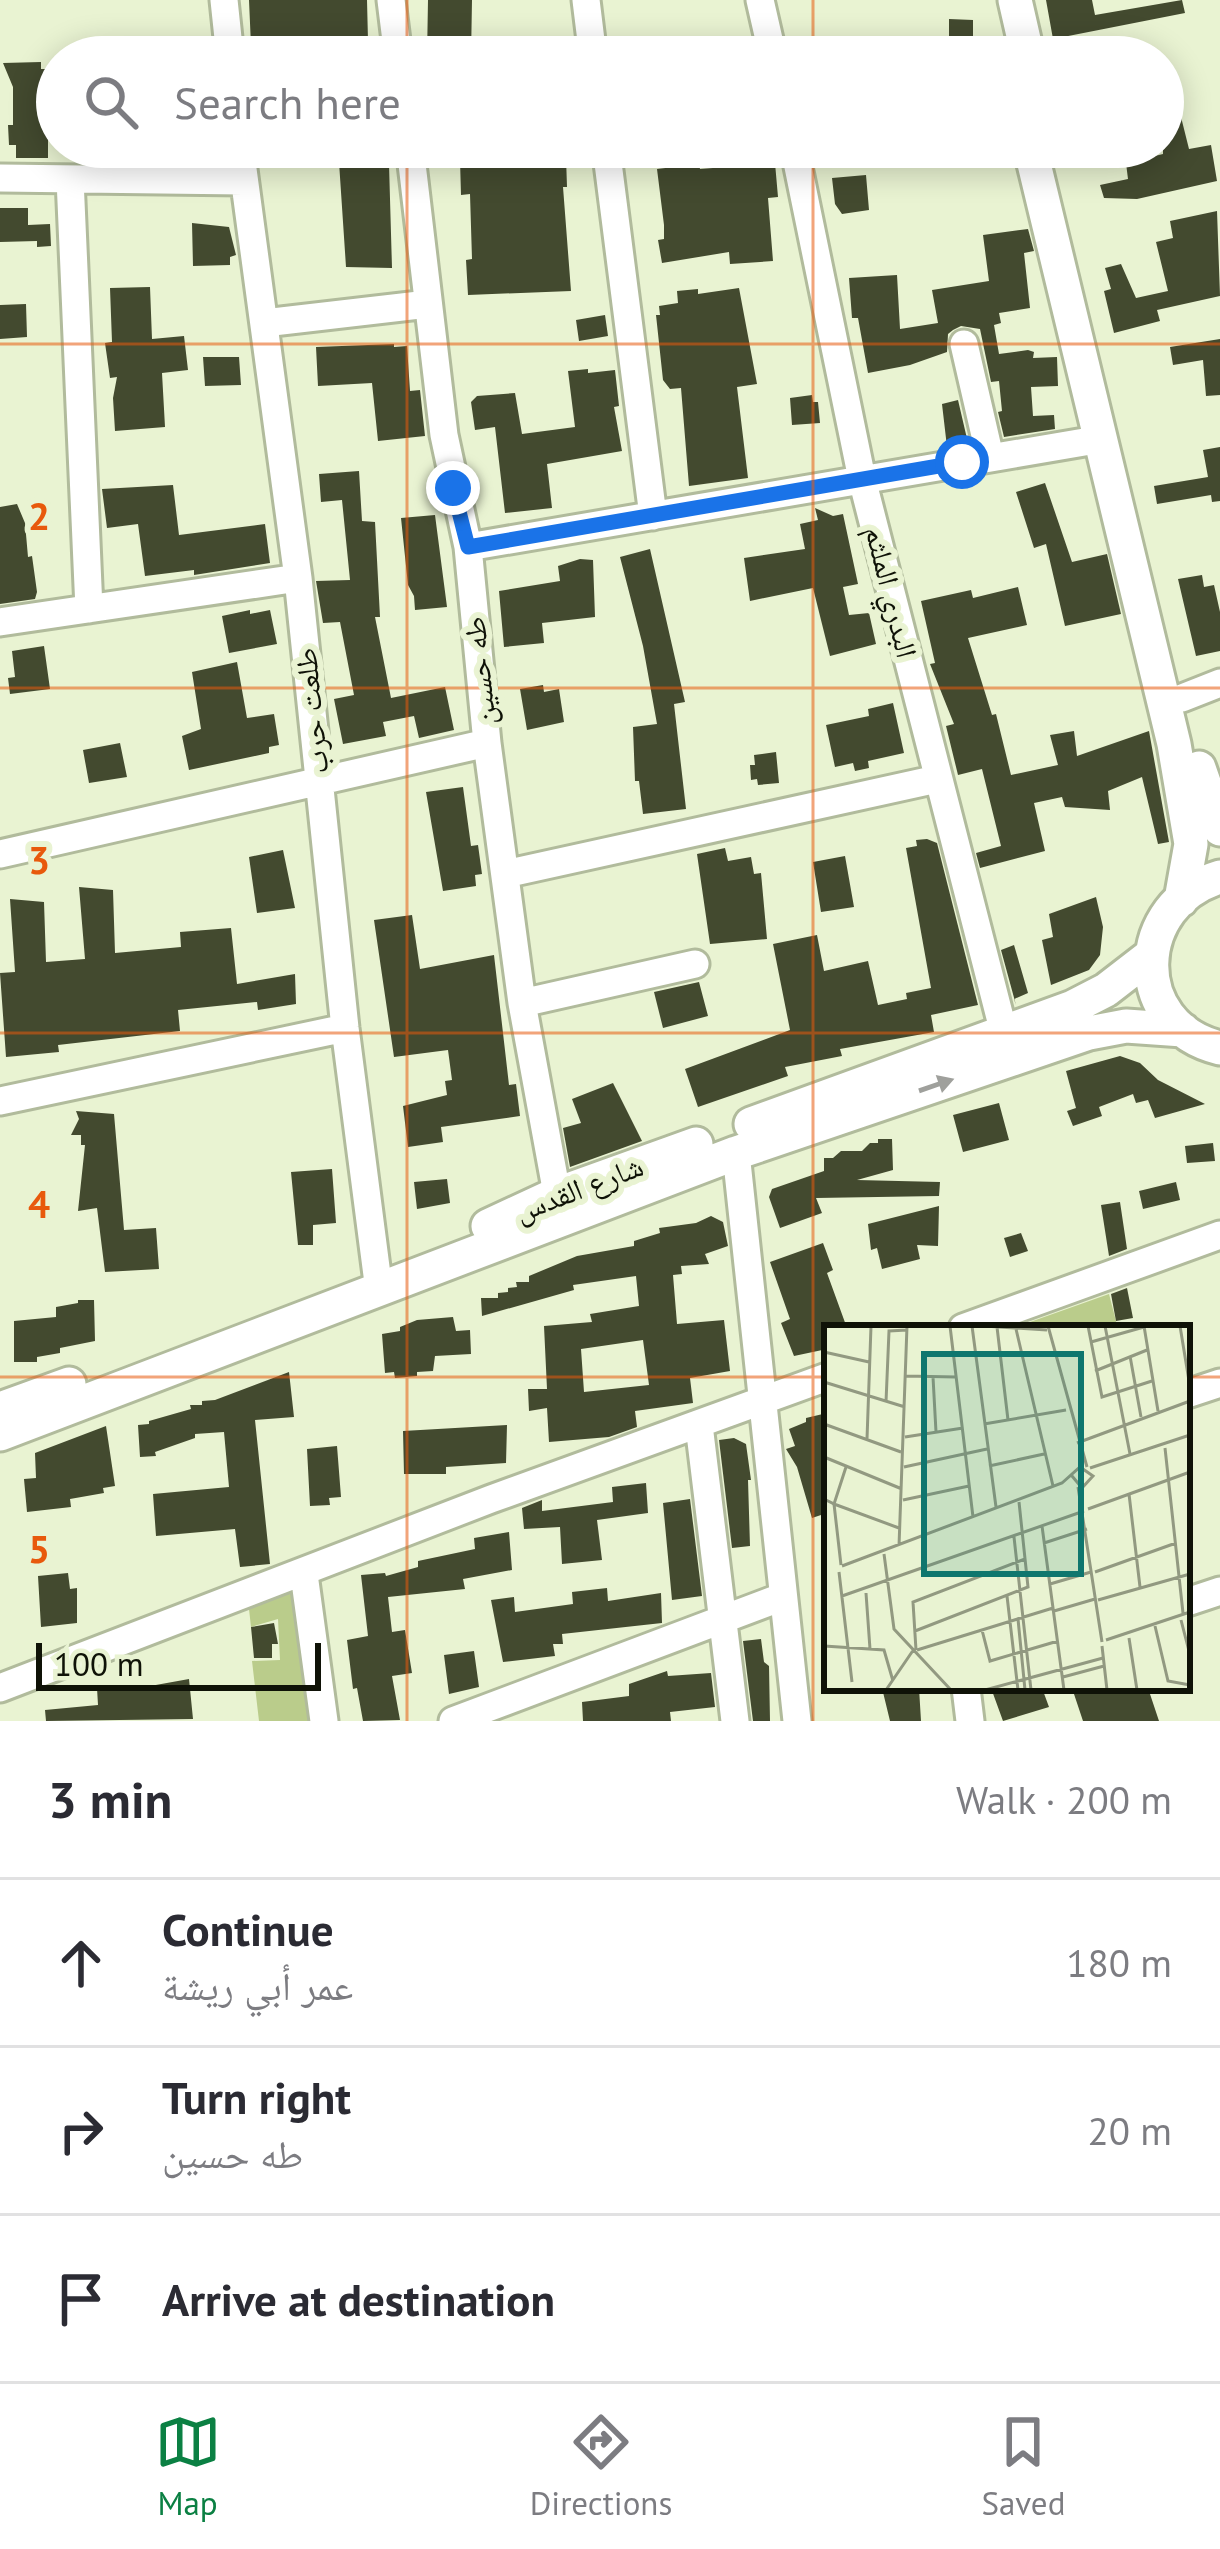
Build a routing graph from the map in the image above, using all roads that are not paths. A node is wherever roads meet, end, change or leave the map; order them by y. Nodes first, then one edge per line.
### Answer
1 (224, 0) edge
2 (391, 0) edge
3 (586, 0) edge
4 (760, 0) edge
5 (998, 0) edge
6 (1016, 0) edge
7 (228, 36) edge
8 (395, 36) edge
9 (590, 36) edge
10 (768, 36) edge
11 (1006, 36) edge
12 (1024, 36) edge
13 (242, 168) edge
14 (412, 168) edge
15 (609, 168) edge
16 (798, 168) edge
17 (1035, 168) edge
18 (1054, 168) edge
19 (0, 178) edge
20 (70, 179) junction
21 (243, 181) junction
22 (428, 304) junction
23 (264, 323) junction
24 (964, 344) dead end
25 (1102, 439) junction
26 (990, 457) junction
27 (862, 479) junction
28 (653, 516) junction
29 (468, 547) junction
30 (298, 578) junction
31 (89, 609) junction
32 (0, 622) edge
33 (1220, 682) edge
34 (1182, 698) junction
35 (487, 742) junction
36 (937, 779) junction
37 (319, 784) junction
38 (1220, 829) edge
39 (0, 854) edge
40 (505, 874) junction
41 (1220, 878) edge
42 (1181, 900) junction
43 (1150, 956) junction
44 (694, 964) dead end
45 (522, 1004) junction
46 (345, 1028) junction
47 (1004, 1033) junction
48 (1200, 1039) edge
49 (1220, 1066) edge
50 (0, 1101) edge
51 (736, 1153) junction
52 (557, 1194) junction
53 (1220, 1235) edge
54 (377, 1276) junction
55 (971, 1325) edge
56 (824, 1378) edge
57 (1220, 1383) edge
58 (1190, 1393) edge
59 (760, 1401) junction
60 (0, 1408) edge
61 (699, 1425) junction
62 (0, 1434) edge
63 (304, 1574) junction
64 (1220, 1592) edge
65 (782, 1598) junction
66 (1190, 1601) edge
67 (722, 1619) junction
68 (0, 1688) edge
69 (966, 1691) edge
70 (324, 1721) edge
71 (453, 1721) edge
72 (735, 1721) edge
73 (797, 1721) edge
74 (970, 1721) edge

1 - 7 street
2 - 8 street
3 - 9 street
4 - 10 street
5 - 11 main road
6 - 12 main road
13 - 21 street, طلعت حرب
14 - 22 street, طه حسين
15 - 28 street
16 - 27 street, البدري الملثم
17 - 25 main road
18 - 34 main road
19 - 20 street
20 - 21 street
20 - 31 street
21 - 23 street, طلعت حرب
22 - 23 street
22 - 29 street, طه حسين
23 - 30 street, طلعت حرب
24 - 26 street
25 - 26 street
25 - 42 main road
26 - 27 street
27 - 28 street
27 - 36 street, البدري الملثم
28 - 29 street
29 - 35 street, طه حسين
30 - 31 street
30 - 37 street, طلعت حرب
31 - 32 street
33 - 34 street
34 - 38 main road
35 - 37 street
35 - 40 street, طه حسين
36 - 40 street
36 - 47 street, البدري الملثم
37 - 39 street
37 - 46 street, طلعت حرب
40 - 45 street, طه حسين
41 - 42 main road
42 - 43 main road
43 - 47 main road, شارع القدس
43 - 48 main road
44 - 45 street
45 - 52 street, طه حسين
46 - 50 street
46 - 54 street, طلعت حرب
47 - 52 main road, شارع القدس
48 - 49 main road
51 -> 48 main road
51 - 59 street
51 - 62 main road
52 - 54 main road, شارع القدس
53 - 55 street
54 - 60 main road, شارع القدس
56 - 59 street
57 - 58 street
59 - 61 street
59 - 65 street
61 - 63 street
61 - 67 street
63 - 68 street
63 - 70 street
64 - 66 street
65 - 67 street
65 - 73 street
67 - 71 street
67 - 72 street
69 - 74 street

